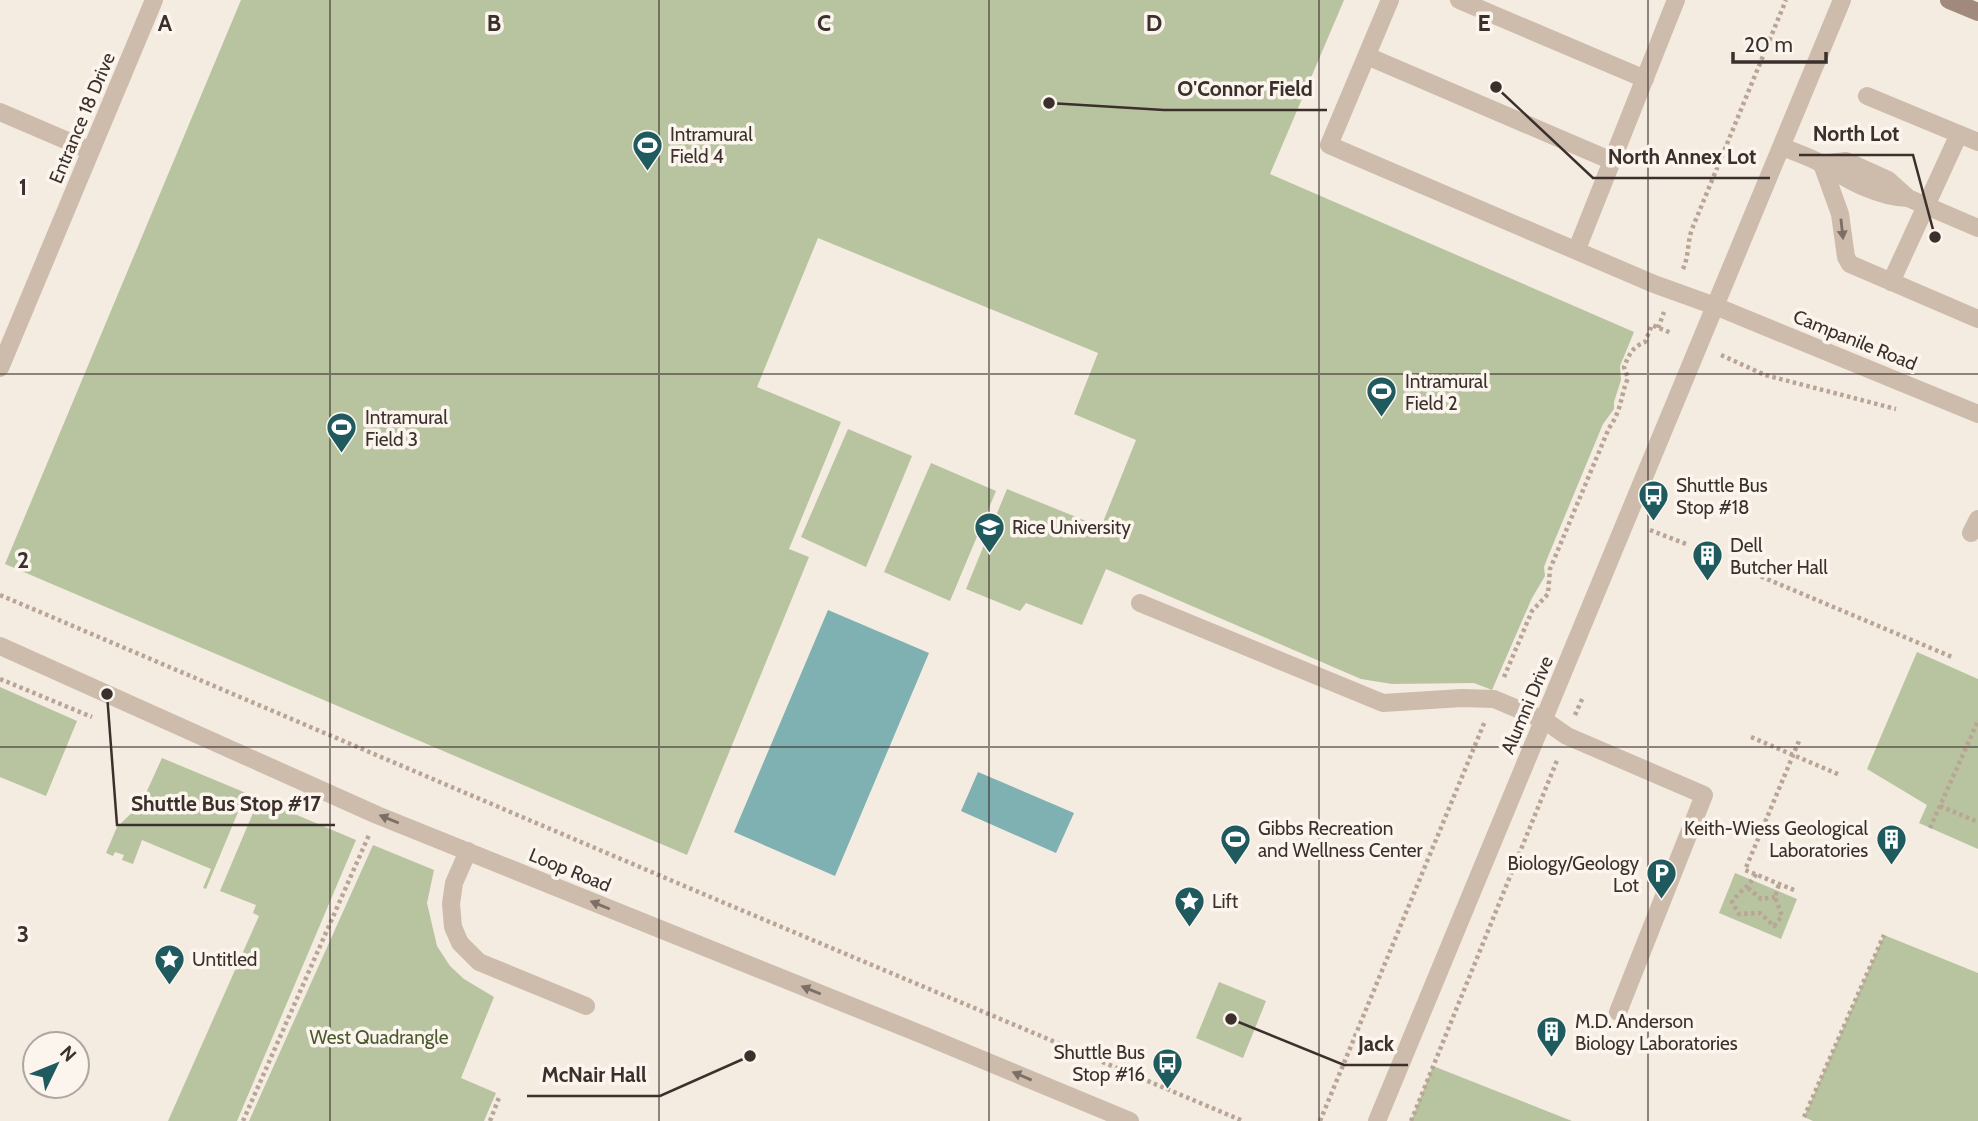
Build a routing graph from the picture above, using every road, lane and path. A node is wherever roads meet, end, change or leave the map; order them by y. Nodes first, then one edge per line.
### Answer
1 (154, 0) edge
2 (1390, 0) edge
3 (1458, 0) edge
4 (1676, 0) edge
5 (1786, 0) edge
6 (1842, 0) edge
7 (1949, 0) edge
8 (1978, 12) edge
9 (1367, 56) junction
10 (1645, 79) junction
11 (1867, 96) dead end
12 (0, 112) edge
13 (1959, 134) junction
14 (1978, 142) edge
15 (1782, 147) junction
16 (91, 151) junction
17 (1612, 161) junction
18 (1822, 164) junction
19 (1927, 206) junction
20 (1978, 228) edge
21 (1577, 249) junction
22 (1891, 282) junction
23 (1674, 291) junction
24 (1715, 306) junction
25 (1978, 319) edge
26 (1658, 328) dead end
27 (1714, 352) dead end
28 (0, 368) edge
29 (1908, 412) dead end
30 (1978, 414) edge
31 (1650, 530) dead end
32 (1686, 544) dead end
33 (1748, 571) dead end
34 (0, 595) edge
35 (1140, 603) dead end
36 (0, 646) edge
37 (1952, 657) dead end
38 (1544, 720) junction
39 (1978, 721) edge
40 (1751, 737) dead end
41 (1799, 741) dead end
42 (1792, 755) junction
43 (1840, 775) dead end
44 (1940, 806) junction
45 (377, 815) junction
46 (1978, 822) edge
47 (1930, 828) dead end
48 (468, 851) junction
49 (1756, 874) junction
50 (1779, 884) junction
51 (1748, 888) junction
52 (1794, 890) dead end
53 (1775, 897) junction
54 (1884, 935) dead end
55 (586, 1006) dead end
56 (1618, 1012) dead end
57 (500, 1095) dead end
58 (1804, 1117) dead end
59 (243, 1121) edge
60 (490, 1121) edge
61 (1130, 1121) edge
62 (1243, 1121) edge
63 (1377, 1121) edge

1 - 16 lane, Entrance 18 Drive
2 - 9 lane
3 - 10 lane
4 - 10 lane
5 - 23 path
6 - 15 lane, Alumni Drive
7 - 8 main road
9 - 17 lane
9 - 21 lane, Campanile Road
10 - 17 lane
11 - 13 lane
12 - 16 lane
13 - 14 lane
13 - 19 lane
15 - 18 lane
15 - 24 lane, Alumni Drive
16 - 28 lane, Entrance 18 Drive
17 - 21 lane
18 - 19 lane
18 -> 22 lane
19 - 20 lane
19 - 22 lane
21 - 23 lane, Campanile Road
22 - 25 lane
23 - 24 lane, Campanile Road
23 - 26 path
24 - 30 lane, Campanile Road
24 - 38 lane, Alumni Drive
27 - 29 path
31 - 32 path
33 - 37 path
34 - 62 path
35 - 38 lane
36 - 45 lane, Loop Road
38 - 56 lane
38 - 63 lane, Alumni Drive
39 - 44 path
40 - 42 path
41 - 42 path
42 - 43 path
42 - 49 path
44 - 46 path
44 - 47 path
48 -> 45 lane, Loop Road
45 - 59 path
48 - 55 lane
61 -> 48 lane, Loop Road
49 - 50 path
49 - 51 path
50 - 52 path
50 - 53 path
51 - 53 path
51 - 53 path
54 - 58 path
57 - 60 path

